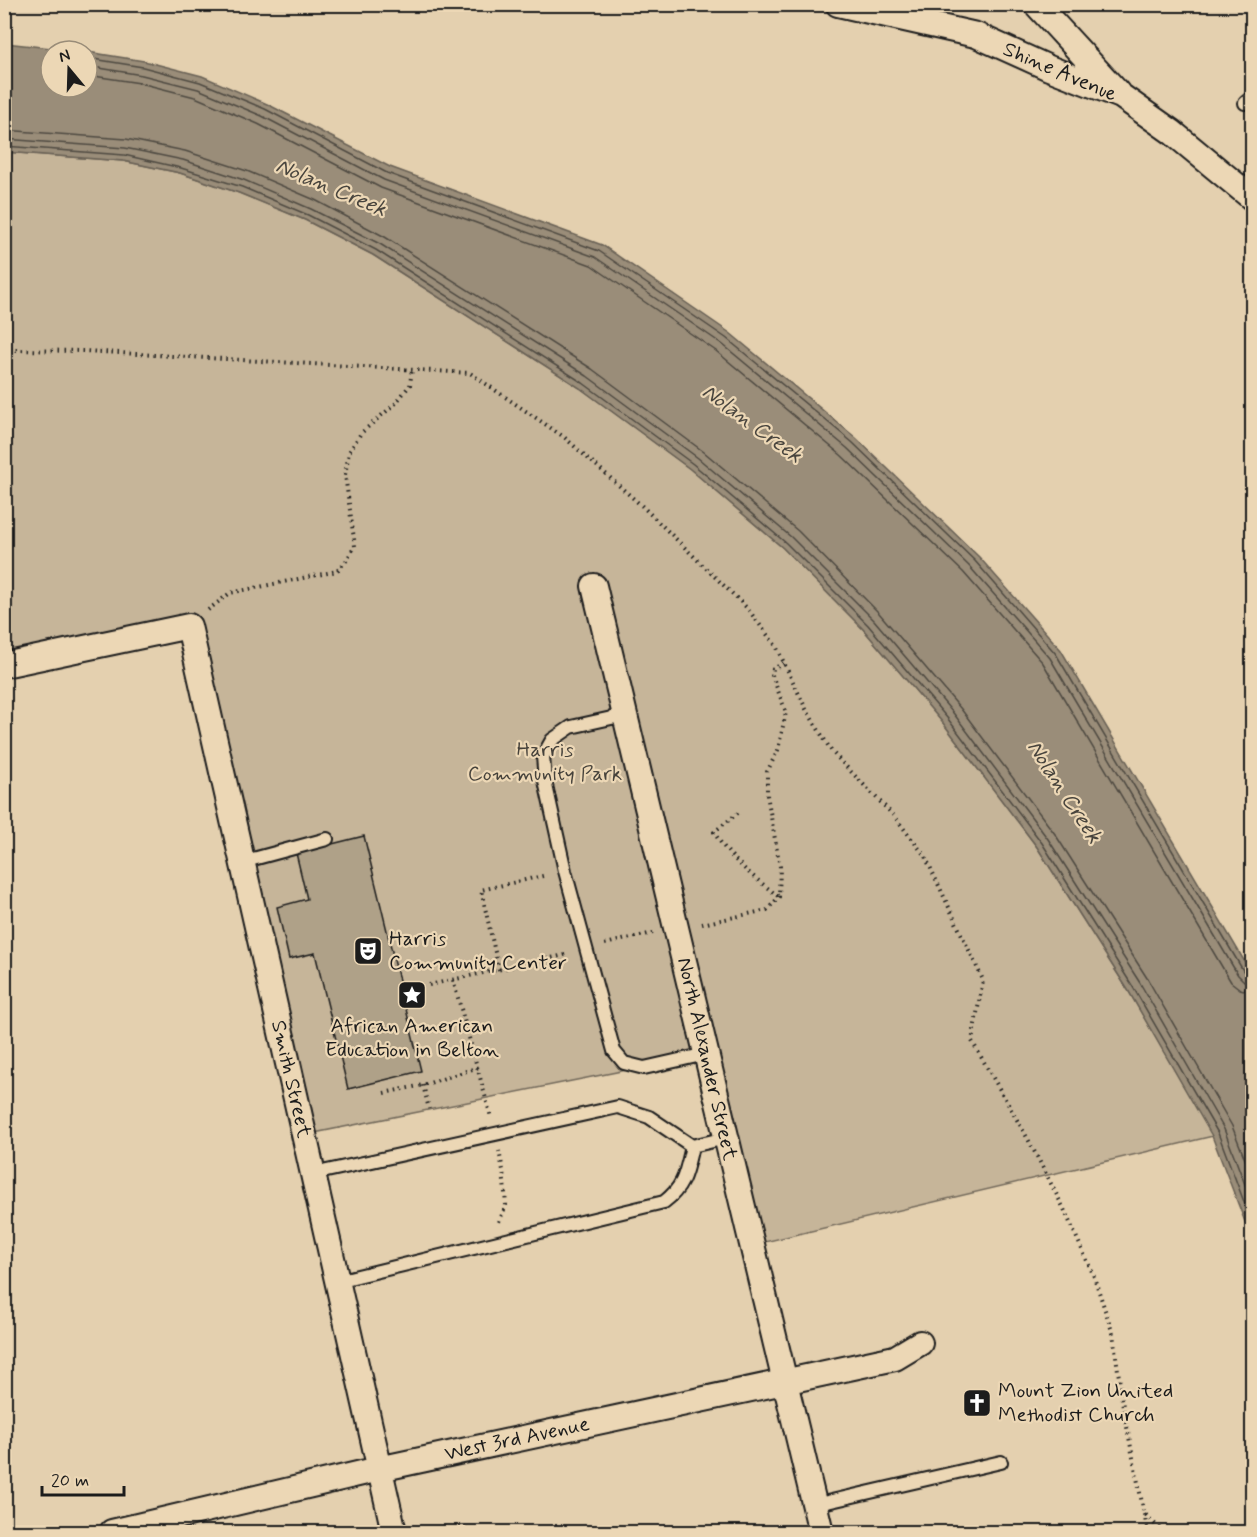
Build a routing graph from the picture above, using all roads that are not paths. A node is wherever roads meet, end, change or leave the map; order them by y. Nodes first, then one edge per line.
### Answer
1 (838, 4) edge
2 (1036, 4) edge
3 (1121, 96) junction
4 (1252, 198) edge
5 (594, 586) dead end
6 (4, 665) edge
7 (625, 715) junction
8 (327, 839) dead end
9 (242, 862) junction
10 (706, 1054) junction
11 (726, 1138) junction
12 (692, 1146) junction
13 (313, 1174) junction
14 (337, 1281) junction
15 (920, 1343) dead end
16 (785, 1381) junction
17 (1001, 1462) dead end
18 (380, 1469) junction
19 (814, 1505) junction
20 (112, 1533) edge
21 (394, 1533) edge
22 (821, 1533) edge

1 - 3 street, Shine Avenue
2 - 3 street
3 - 4 street, Shine Avenue
5 - 7 street, North Alexander Street
6 - 9 street, Smith Street
7 - 10 street, North Alexander Street
7 - 10 lane
8 - 9 lane
9 - 13 street, Smith Street
10 - 11 street, North Alexander Street
11 - 12 lane
11 - 16 street, North Alexander Street
12 - 13 lane
12 - 14 lane
13 - 14 street, Smith Street
14 - 18 street, Smith Street
15 - 16 street, West 3rd Avenue
16 - 18 street, West 3rd Avenue
16 - 19 street, North Alexander Street
17 - 19 lane
18 - 20 street, West 3rd Avenue
18 - 21 street, Smith Street
19 - 22 street, North Alexander Street

